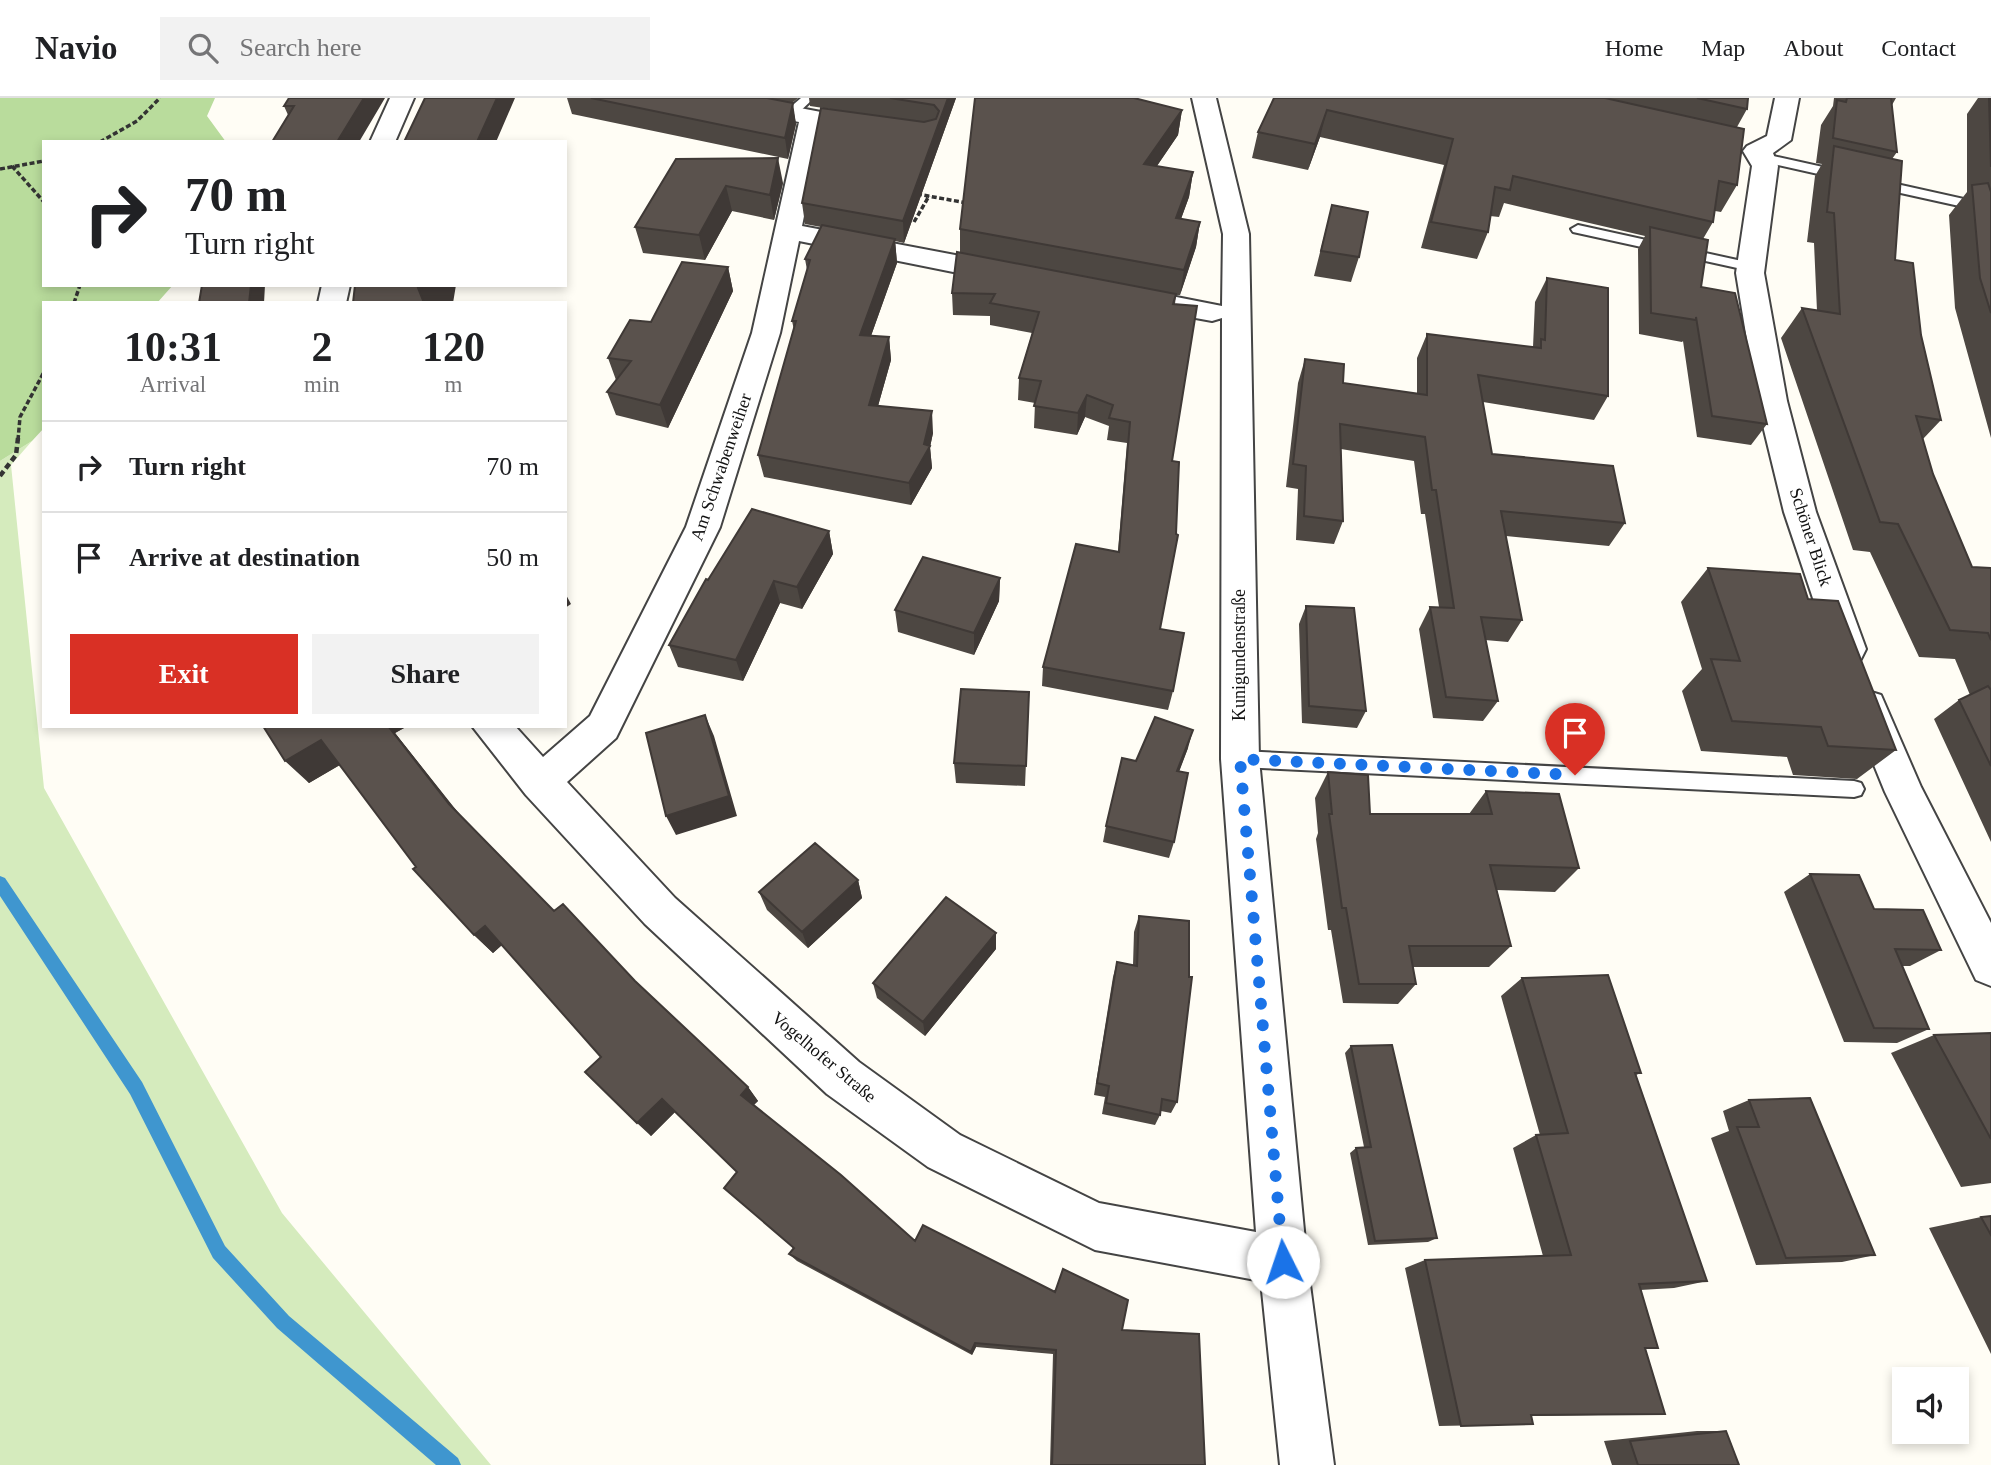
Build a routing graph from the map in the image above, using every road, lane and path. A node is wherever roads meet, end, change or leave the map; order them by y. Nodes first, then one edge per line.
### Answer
1 (160, 98) edge
2 (402, 98) edge
3 (709, 98) edge
4 (1204, 98) edge
5 (1787, 98) edge
6 (812, 112) edge
7 (104, 140) edge
8 (383, 140) edge
9 (1730, 145) edge
10 (1760, 154) junction
11 (42, 161) edge
12 (12, 166) junction
13 (0, 169) edge
14 (905, 192) edge
15 (42, 200) edge
16 (971, 204) edge
17 (1991, 209) edge
18 (1578, 229) dead end
19 (787, 232) junction
20 (1751, 267) junction
21 (1034, 278) edge
22 (1116, 294) edge
23 (1212, 312) dead end
24 (42, 376) edge
25 (0, 476) edge
26 (493, 728) edge
27 (1240, 759) junction
28 (540, 783) junction
29 (1854, 789) dead end
30 (1991, 966) edge
31 (1283, 1262) junction
32 (1307, 1465) edge

1 - 7 path
2 - 8 street
3 - 6 street, Am Schwabenweiher
4 - 27 street, Kunigundenstraße
5 - 10 street
6 - 19 street, Am Schwabenweiher
9 - 10 street
10 - 17 lane
10 - 20 street, Schöner Blick
11 - 12 path
12 - 13 path
12 - 15 path
14 - 16 path
18 - 20 lane
19 - 21 street
19 - 28 street, Am Schwabenweiher
20 - 30 street, Schöner Blick
22 - 23 street
24 - 25 path
26 - 28 street, Vogelhofer Straße
27 - 29 lane
27 - 31 street, Kunigundenstraße
28 - 31 street, Vogelhofer Straße
31 - 32 street, Kunigundenstraße

